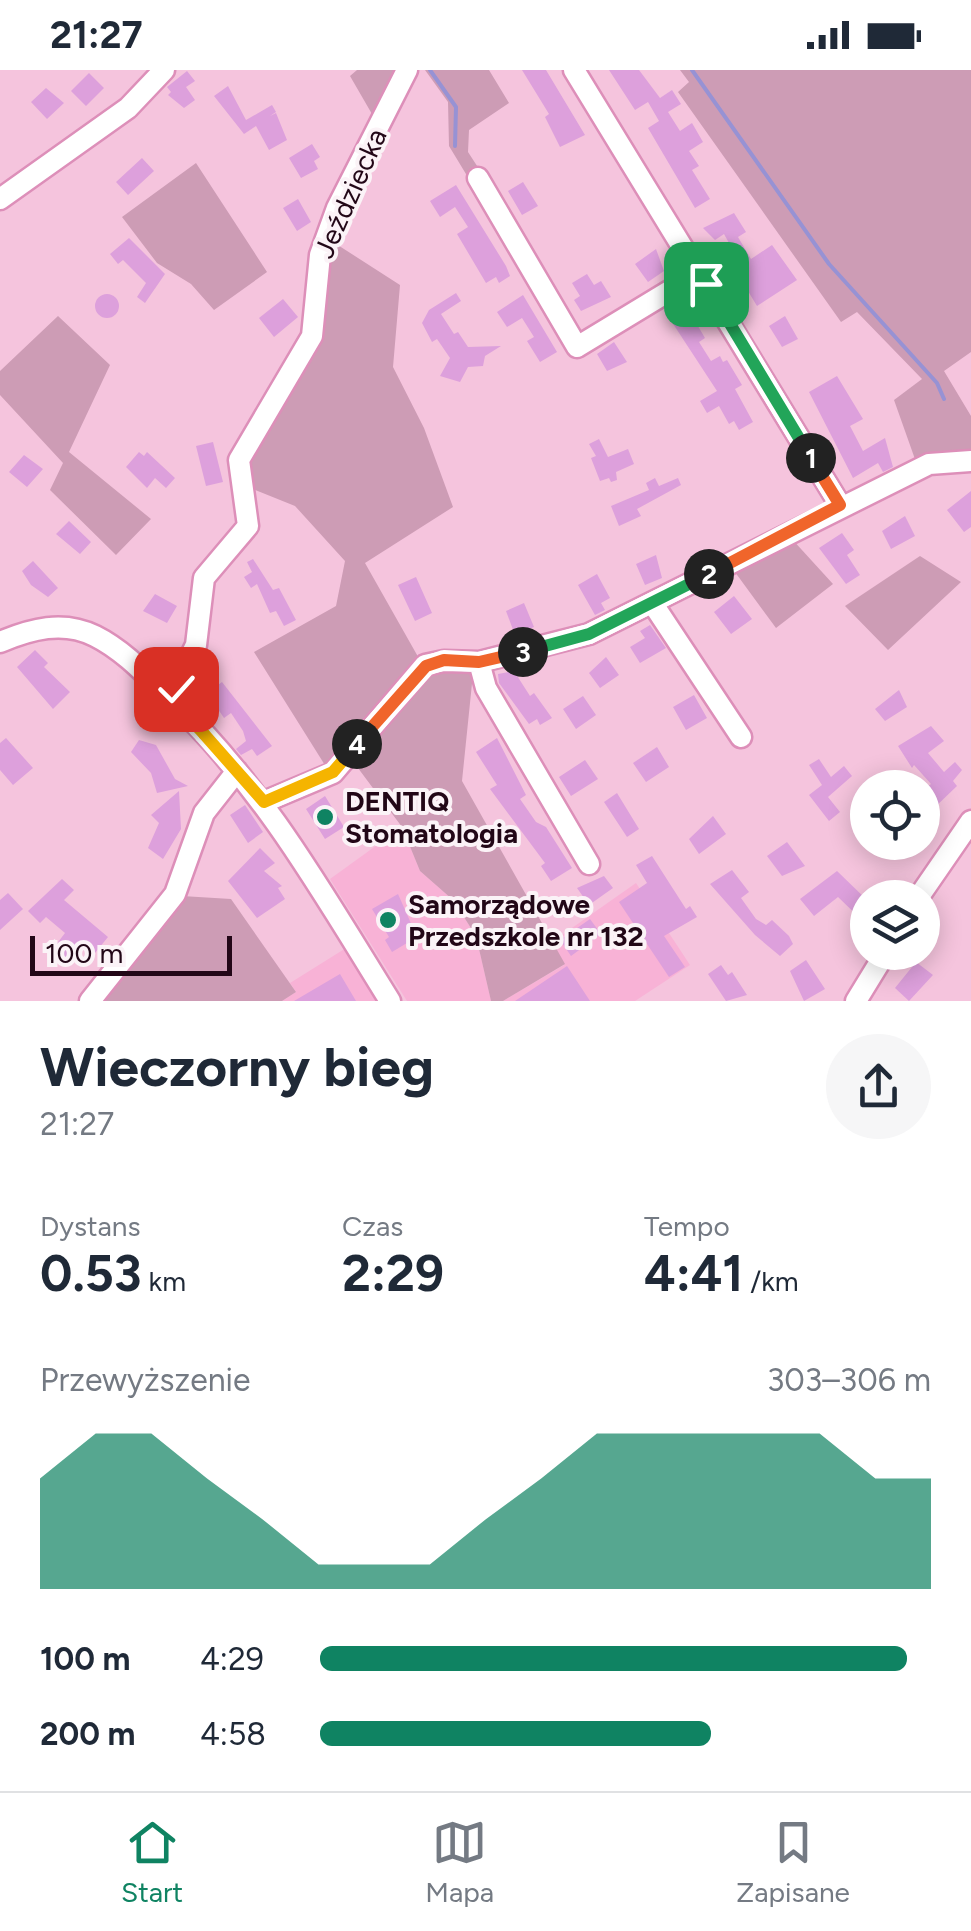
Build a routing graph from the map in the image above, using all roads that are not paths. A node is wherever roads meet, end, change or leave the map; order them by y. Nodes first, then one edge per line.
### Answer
1 (164, 70) edge
2 (407, 70) edge
3 (574, 70) edge
4 (478, 178) dead end
5 (0, 198) edge
6 (699, 272) junction
7 (971, 461) edge
8 (840, 505) junction
9 (653, 604) junction
10 (0, 642) edge
11 (479, 662) junction
12 (170, 698) junction
13 (742, 737) dead end
14 (237, 771) junction
15 (264, 802) junction
16 (971, 820) edge
17 (589, 864) dead end
18 (930, 880) edge
19 (875, 970) edge
20 (90, 1001) edge
21 (390, 1001) edge
22 (856, 1001) edge

1 - 5 street
2 - 12 street, Jeździecka
3 - 6 street
4 - 6 street
6 - 8 street
7 - 8 street
8 - 9 street
9 - 11 street
9 - 13 street
10 - 12 street
11 - 15 street
11 - 17 street
12 - 14 street
14 - 15 street
14 - 20 street
15 - 21 street
16 - 18 street
19 - 22 street

